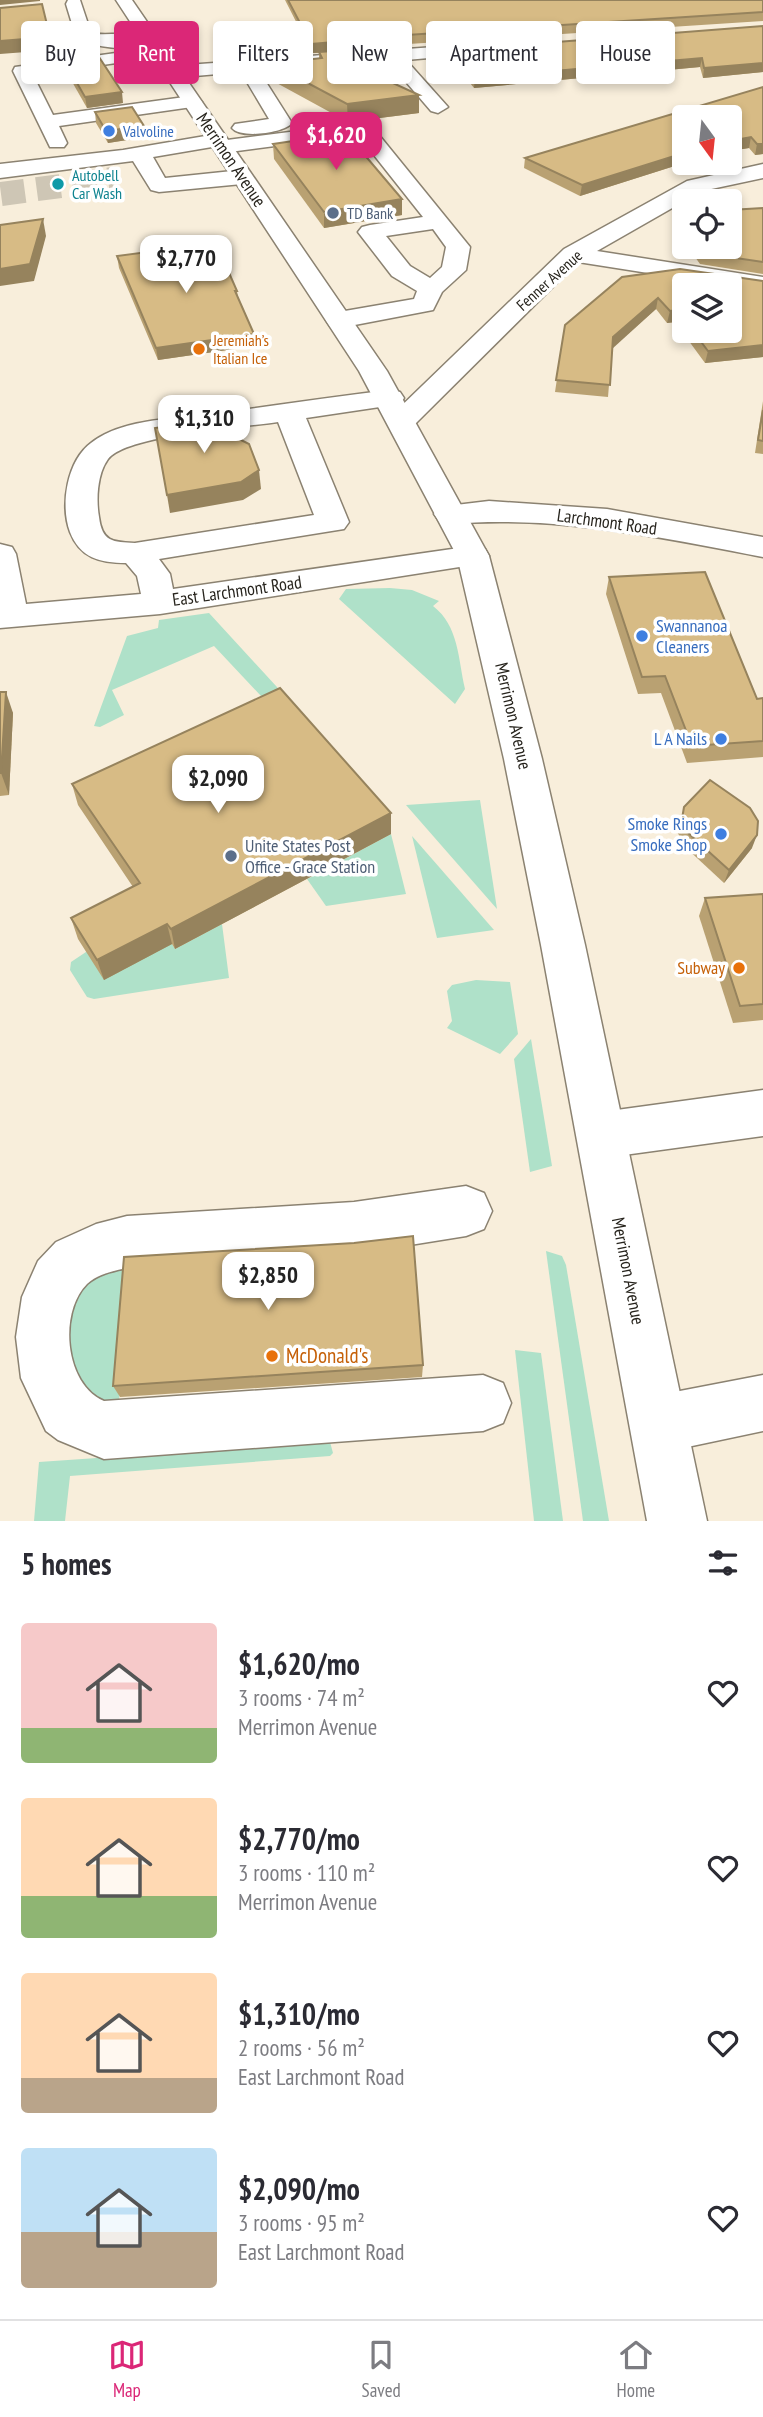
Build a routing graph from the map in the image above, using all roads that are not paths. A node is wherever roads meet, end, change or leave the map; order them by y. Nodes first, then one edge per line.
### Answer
1 (124, 0) edge
2 (70, 6) dead end
3 (138, 21) edge
4 (114, 43) edge
5 (114, 54) edge
6 (412, 78) edge
7 (180, 84) edge
8 (258, 84) edge
9 (192, 102) junction
10 (438, 107) dead end
11 (47, 122) junction
12 (217, 140) junction
13 (57, 143) dead end
14 (131, 155) junction
15 (0, 170) edge
16 (763, 171) edge
17 (0, 177) edge
18 (242, 177) junction
19 (113, 179) tunnel mouth
20 (156, 180) junction
21 (439, 221) junction
22 (573, 254) junction
23 (763, 284) edge
24 (431, 289) junction
25 (339, 320) junction
26 (396, 409) junction
27 (289, 413) junction
28 (332, 522) junction
29 (462, 535) junction
30 (763, 547) edge
31 (135, 553) junction
32 (0, 554) edge
33 (353, 574) junction
34 (160, 603) junction
35 (6, 616) edge
36 (763, 1113) edge
37 (602, 1135) junction
38 (466, 1211) dead end
39 (483, 1403) dead end
40 (763, 1403) edge
41 (659, 1424) junction
42 (677, 1521) edge

1 - 3 street, Merrimon Avenue
2 - 4 street
5 - 11 street
6 - 10 street
7 - 9 street, Merrimon Avenue
8 - 12 street
9 - 11 street
9 - 12 street, Merrimon Avenue
11 - 13 street
12 - 14 street
12 - 18 street, Merrimon Avenue
12 - 21 street
14 - 15 street
14 - 17 street
14 - 20 street
16 - 22 street, Fenner Avenue
18 - 20 street
18 - 25 street, Merrimon Avenue
19 - 20 street
21 - 24 street
21 - 24 street
22 - 23 street
22 - 26 street, Fenner Avenue
24 - 25 street
25 - 26 street, Merrimon Avenue
26 - 27 street
26 - 29 street, Merrimon Avenue
27 - 28 street
27 - 31 street
28 - 31 street
28 - 33 street
29 - 30 street, Larchmont Road
29 - 33 street, East Larchmont Road
29 - 37 street, Merrimon Avenue
31 - 34 street
32 - 35 street
33 - 34 street, East Larchmont Road
34 - 35 street, East Larchmont Road
36 - 37 street
37 - 41 street, Merrimon Avenue
38 - 39 street
40 - 41 street
41 - 42 street, Merrimon Avenue

